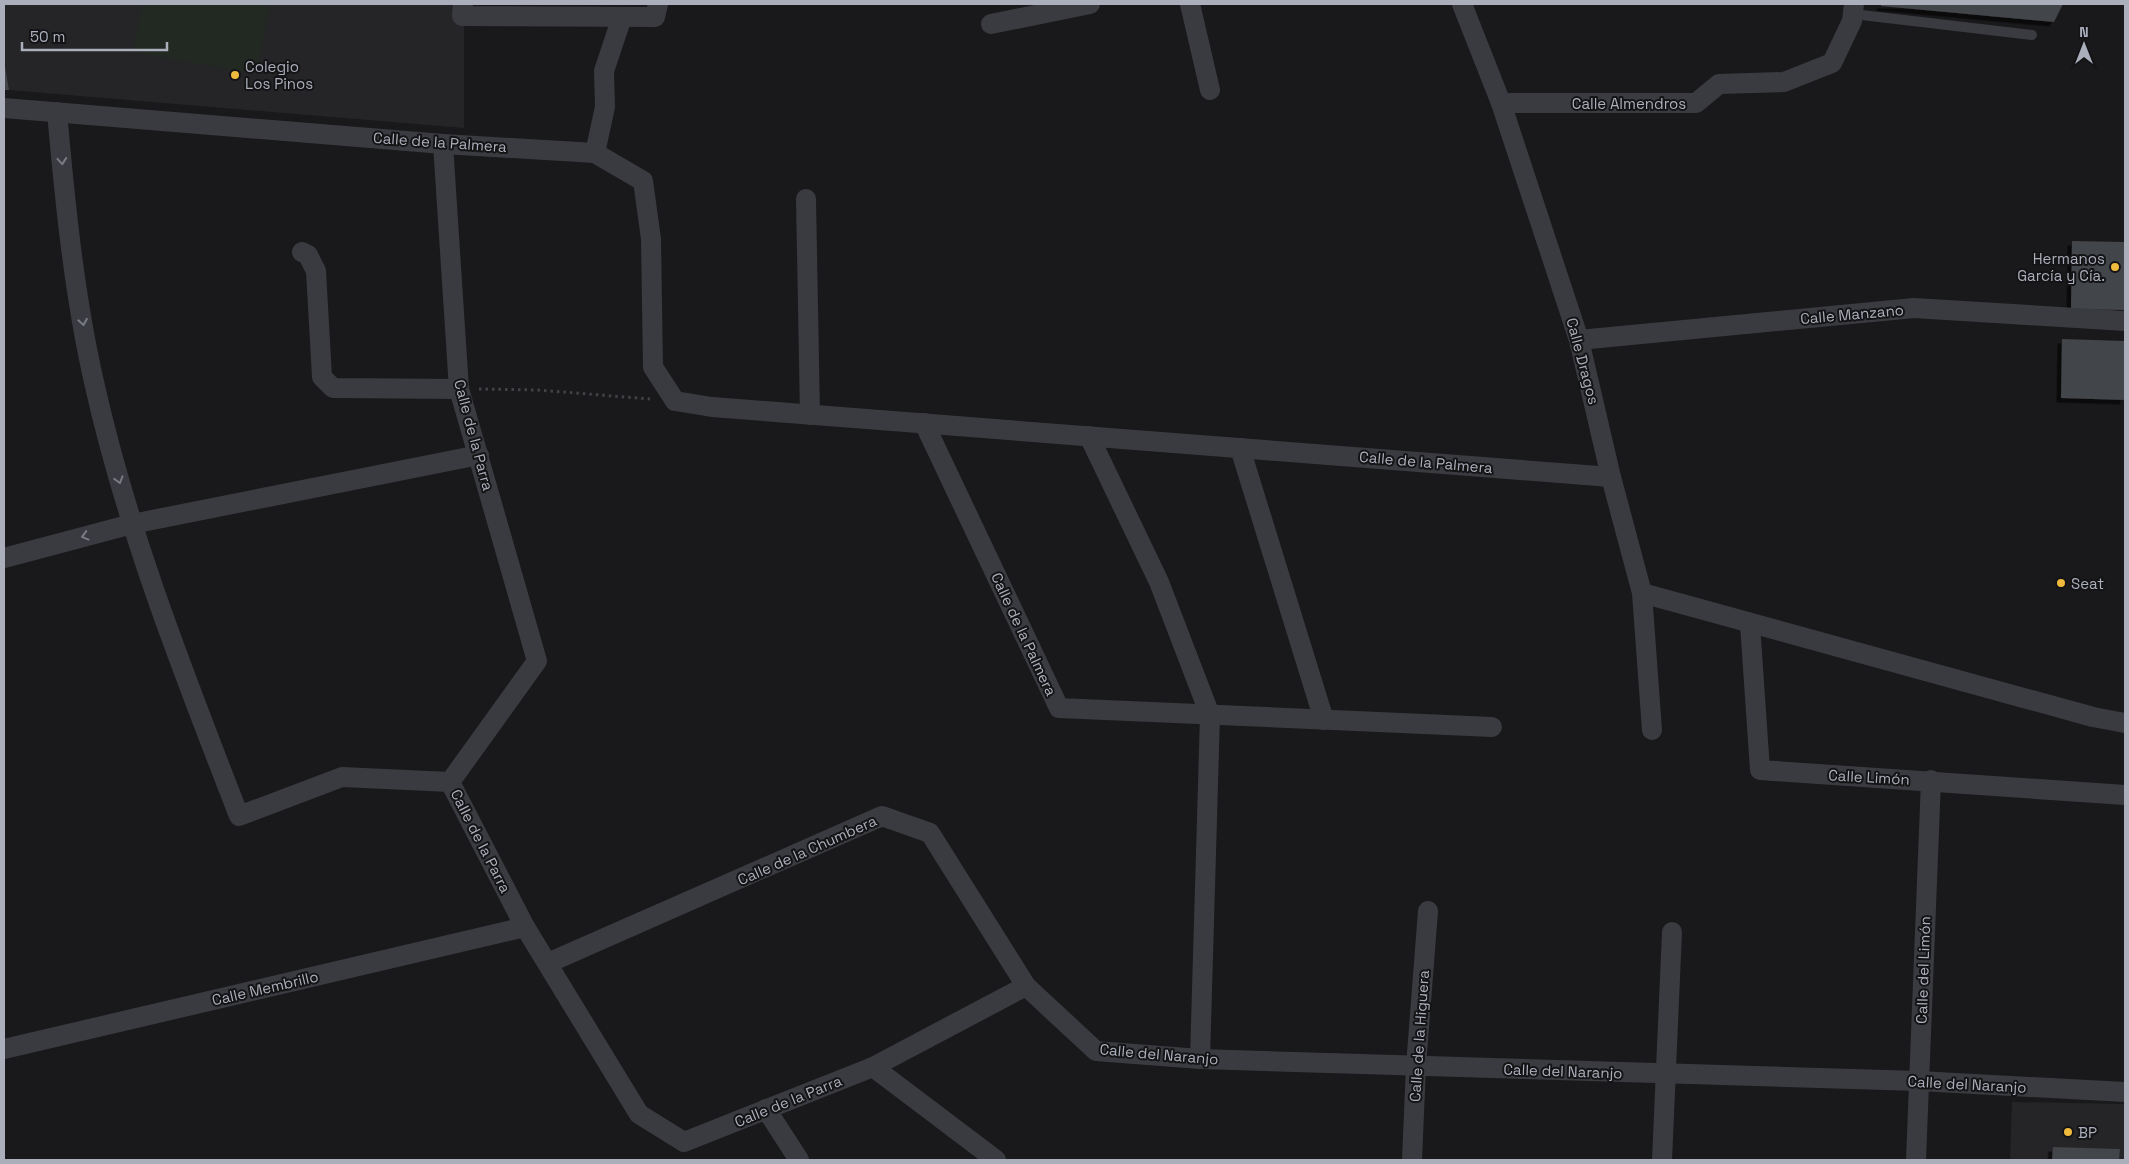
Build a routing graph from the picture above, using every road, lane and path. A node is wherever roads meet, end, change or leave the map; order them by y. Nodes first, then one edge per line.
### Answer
1 (658, 4) edge
2 (1090, 4) edge
3 (1190, 4) edge
4 (1462, 4) edge
5 (1854, 9) edge
6 (462, 10) edge
7 (622, 16) junction
8 (991, 24) dead end
9 (2032, 36) dead end
10 (1210, 90) dead end
11 (1501, 103) junction
12 (4, 108) edge
13 (57, 112) junction
14 (443, 144) junction
15 (595, 152) junction
16 (806, 199) dead end
17 (302, 252) dead end
18 (2125, 322) edge
19 (1579, 340) junction
20 (459, 388) junction
21 (675, 401) junction
22 (810, 414) junction
23 (924, 423) junction
24 (1089, 436) junction
25 (1240, 448) junction
26 (479, 455) junction
27 (1611, 477) junction
28 (132, 524) junction
29 (4, 558) edge
30 (1642, 593) junction
31 (1750, 624) junction
32 (1210, 714) junction
33 (1324, 720) junction
34 (2125, 723) edge
35 (1492, 727) dead end
36 (1652, 730) dead end
37 (1931, 780) junction
38 (450, 782) junction
39 (2125, 795) edge
40 (1428, 911) dead end
41 (525, 927) junction
42 (1672, 932) dead end
43 (548, 963) junction
44 (1026, 986) junction
45 (4, 1049) edge
46 (1200, 1060) junction
47 (1416, 1066) junction
48 (873, 1067) junction
49 (1666, 1074) junction
50 (1919, 1081) junction
51 (2125, 1092) edge
52 (766, 1109) junction
53 (799, 1160) edge
54 (996, 1160) edge
55 (1412, 1160) edge
56 (1662, 1160) edge
57 (1916, 1160) edge

1 - 7 street
2 - 8 street
3 - 10 street
4 - 11 street, Calle Dragos
5 - 9 lane
5 - 11 street, Calle Almendros
6 - 7 street
7 - 15 street
11 - 19 street, Calle Dragos
12 - 13 street, Calle de la Palmera
13 - 14 street, Calle de la Palmera
13 -> 28 street
14 - 15 street, Calle de la Palmera
14 - 20 street, Calle de la Parra
15 - 21 street, Calle de la Palmera
16 - 22 street
17 - 20 street
18 - 19 street, Calle Manzano
19 - 27 street, Calle Dragos
20 - 21 path
20 - 26 street, Calle de la Parra
21 - 22 street, Calle de la Palmera
22 - 23 street, Calle de la Palmera
23 - 24 street, Calle de la Palmera
23 - 32 street, Calle de la Palmera
24 - 25 street, Calle de la Palmera
24 - 32 street
25 - 27 street, Calle de la Palmera
25 - 33 street
26 - 28 street
26 - 38 street, Calle de la Parra
27 - 30 street, Calle Dragos
28 -> 29 street
28 - 38 street
30 - 31 street
30 - 36 street, Calle Dragos
31 - 34 street
31 - 37 street, Calle Limón
32 - 33 street, Calle de la Palmera
32 - 46 street
33 - 35 street, Calle de la Palmera
37 - 39 street, Calle Limón
37 - 50 street, Calle del Limón
38 - 41 street, Calle de la Parra
40 - 47 street, Calle de la Higuera
41 - 43 street, Calle de la Parra
41 - 45 street, Calle Membrillo
42 - 49 street
43 - 44 street, Calle de la Chumbera
43 - 52 street, Calle de la Parra
44 - 46 street, Calle del Naranjo
44 - 48 street, Calle de la Parra
46 - 47 street, Calle del Naranjo
47 - 49 street, Calle del Naranjo
47 - 55 street, Calle de la Higuera
48 - 52 street, Calle de la Parra
48 - 54 street
49 - 50 street, Calle del Naranjo
49 - 56 street
50 - 51 street, Calle del Naranjo
50 - 57 street, Calle del Limón
52 - 53 street

